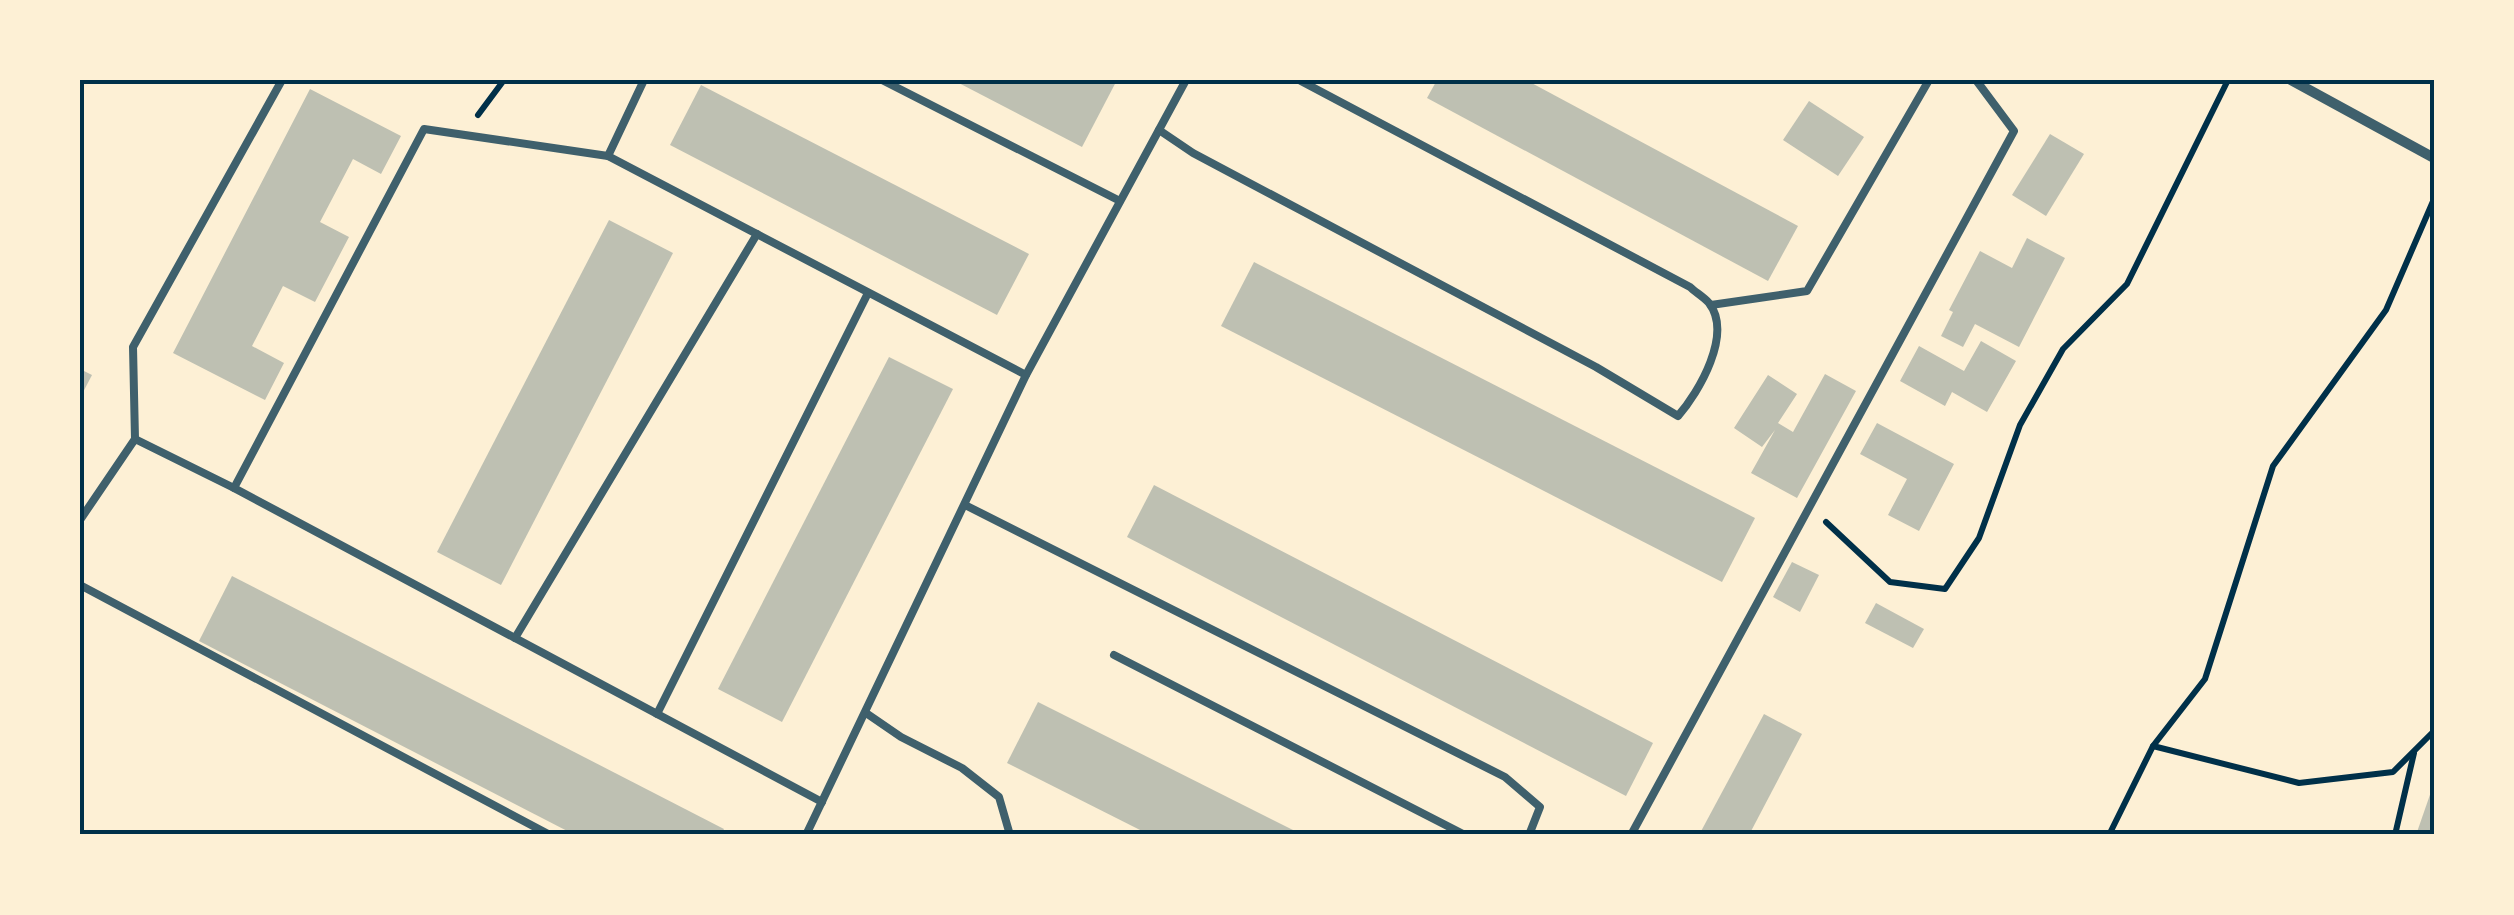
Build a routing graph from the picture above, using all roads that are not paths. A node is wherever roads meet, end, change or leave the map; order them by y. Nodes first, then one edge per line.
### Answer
1 (282, 80) edge
2 (644, 80) edge
3 (882, 80) edge
4 (1186, 80) edge
5 (1299, 80) edge
6 (1930, 80) edge
7 (1976, 80) edge
8 (2291, 80) edge
9 (1160, 130) junction
10 (608, 156) junction
11 (2434, 158) edge
12 (1120, 201) junction
13 (757, 234) junction
14 (868, 293) junction
15 (1711, 305) junction
16 (1026, 375) junction
17 (135, 439) junction
18 (234, 488) junction
19 (966, 505) junction
20 (80, 520) edge
21 (80, 584) edge
22 (514, 638) junction
23 (1114, 654) dead end
24 (866, 713) junction
25 (657, 714) junction
26 (822, 802) junction
27 (550, 835) edge
28 (806, 835) edge
29 (1010, 835) edge
30 (1465, 835) edge
31 (1529, 835) edge
32 (1630, 835) edge

1 - 17 lane
2 - 10 lane
3 - 12 lane
4 - 9 lane
5 - 15 lane
6 - 15 lane
7 - 32 lane
8 - 11 street
9 - 12 lane
9 - 15 lane
10 - 13 lane
10 - 18 lane
12 - 16 lane
13 - 14 lane
13 - 22 lane
14 - 16 lane
14 - 25 lane
16 - 19 lane
17 - 18 lane
17 - 20 lane
18 - 22 lane
19 - 24 lane
19 - 31 lane
21 - 27 lane
22 - 25 lane
23 - 30 lane
24 - 26 lane
24 - 29 lane
25 - 26 lane
26 - 28 lane

